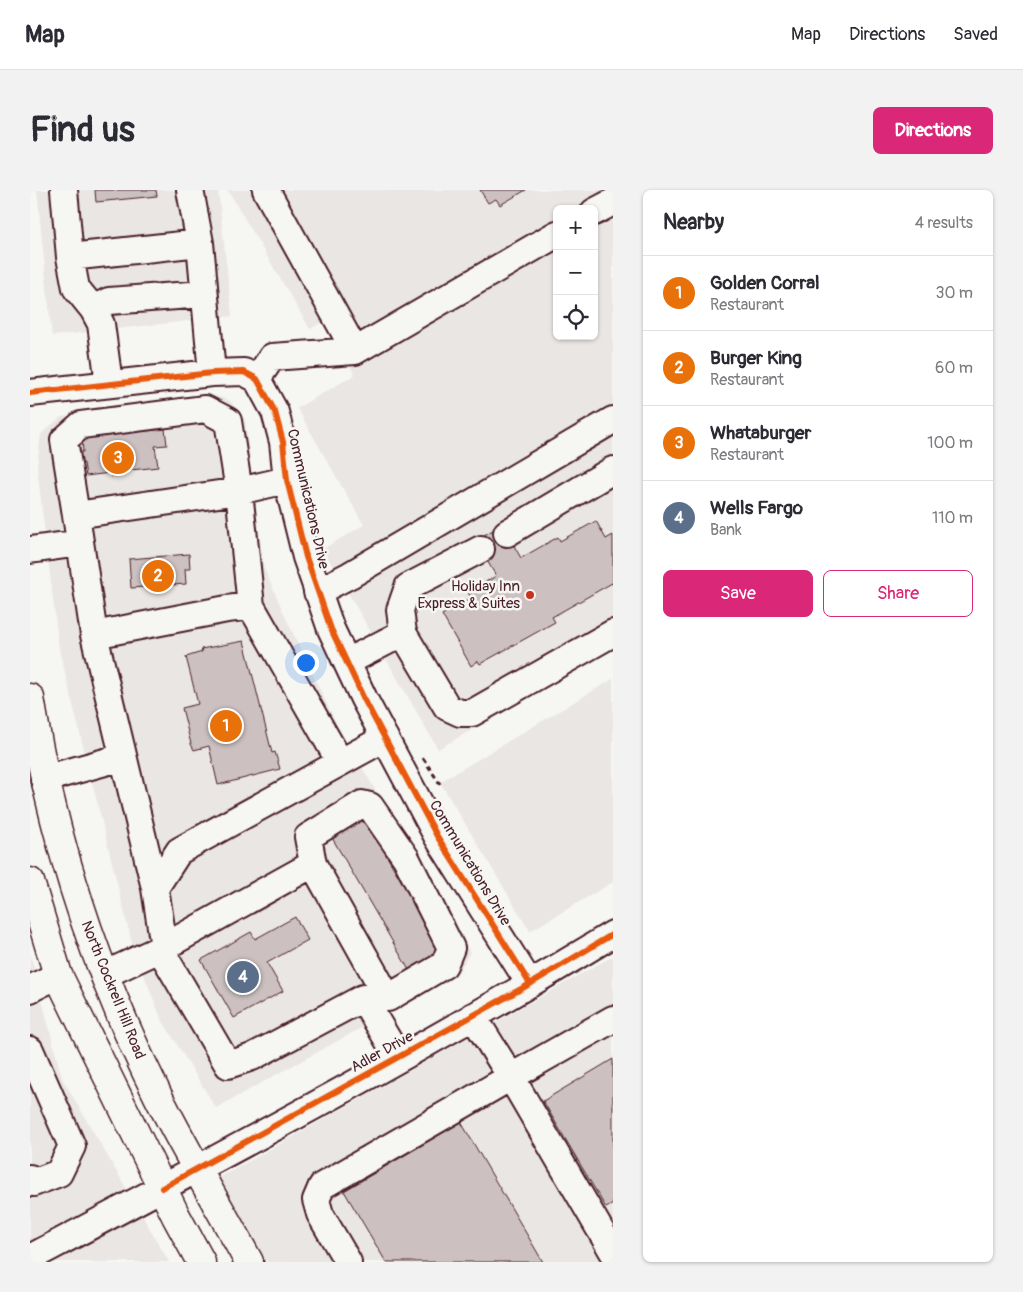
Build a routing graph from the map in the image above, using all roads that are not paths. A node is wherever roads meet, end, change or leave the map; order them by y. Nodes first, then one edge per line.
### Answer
1 (64, 190) edge
2 (190, 190) edge
3 (269, 191) edge
4 (613, 202) edge
5 (598, 210) edge
6 (553, 236) edge
7 (200, 242) junction
8 (70, 257) junction
9 (204, 294) junction
10 (93, 309) junction
11 (354, 351) junction
12 (212, 373) junction
13 (257, 378) junction
14 (109, 383) junction
15 (30, 393) edge
16 (613, 420) edge
17 (613, 470) edge
18 (288, 480) junction
19 (239, 491) junction
20 (76, 515) junction
21 (507, 533) dead end
22 (80, 543) junction
23 (480, 549) dead end
24 (30, 550) edge
25 (317, 592) junction
26 (251, 606) junction
27 (403, 633) junction
28 (613, 633) edge
29 (94, 635) junction
30 (347, 662) junction
31 (30, 698) edge
32 (385, 738) junction
33 (123, 757) junction
34 (340, 762) junction
35 (37, 781) edge
36 (452, 860) junction
37 (313, 864) junction
38 (416, 881) junction
39 (30, 882) edge
40 (155, 888) junction
41 (613, 934) edge
42 (162, 948) junction
43 (104, 974) junction
44 (58, 975) junction
45 (530, 984) junction
46 (30, 988) edge
47 (363, 998) junction
48 (388, 998) junction
49 (473, 1016) junction
50 (613, 1019) edge
51 (30, 1050) edge
52 (398, 1057) junction
53 (511, 1077) junction
54 (198, 1169) junction
55 (31, 1182) edge
56 (162, 1188) junction
57 (613, 1252) edge
58 (30, 1258) edge
59 (201, 1262) edge
60 (249, 1262) edge
61 (348, 1262) edge

1 - 8 street
2 - 7 street
3 - 11 street
4 - 5 street
6 - 11 street
7 - 8 street
7 - 9 street
8 - 10 street
9 - 10 street
9 - 12 street
10 - 14 street
11 - 13 street
12 - 13 street
12 - 14 street
13 - 18 street, Communications Drive
14 - 15 street
16 - 25 street
17 - 21 street
18 - 19 street
18 - 25 street, Communications Drive
19 - 20 street
19 - 20 street
19 - 26 street
20 - 22 street
22 - 24 street
22 - 29 street
23 - 27 street
25 - 30 street, Communications Drive
26 - 29 street
26 - 34 street
27 - 28 street
27 - 30 street
29 - 33 street
30 - 32 street, Communications Drive
31 - 35 main road, North Cockrell Hill Road
32 - 34 street
32 - 36 street, Communications Drive
33 - 35 street
33 - 40 street
34 - 40 street
35 - 43 main road, North Cockrell Hill Road
36 - 38 street
36 - 45 street, Communications Drive
37 - 38 street
37 - 42 street
37 - 48 street
38 - 48 street
39 - 44 main road
40 - 42 street
41 - 45 street, Adler Drive
42 - 43 street
42 - 47 street
43 - 54 main road, North Cockrell Hill Road
44 - 46 street
44 - 56 main road
45 - 49 street, Adler Drive
47 - 48 street
47 - 52 street
49 - 52 street, Adler Drive
49 - 53 street
50 - 53 street
51 - 55 street
52 - 54 street, Adler Drive
53 - 57 street
53 - 61 street
54 - 56 street, Adler Drive
54 - 60 main road, North Cockrell Hill Road
56 - 58 street, Adler Drive
56 - 59 main road

